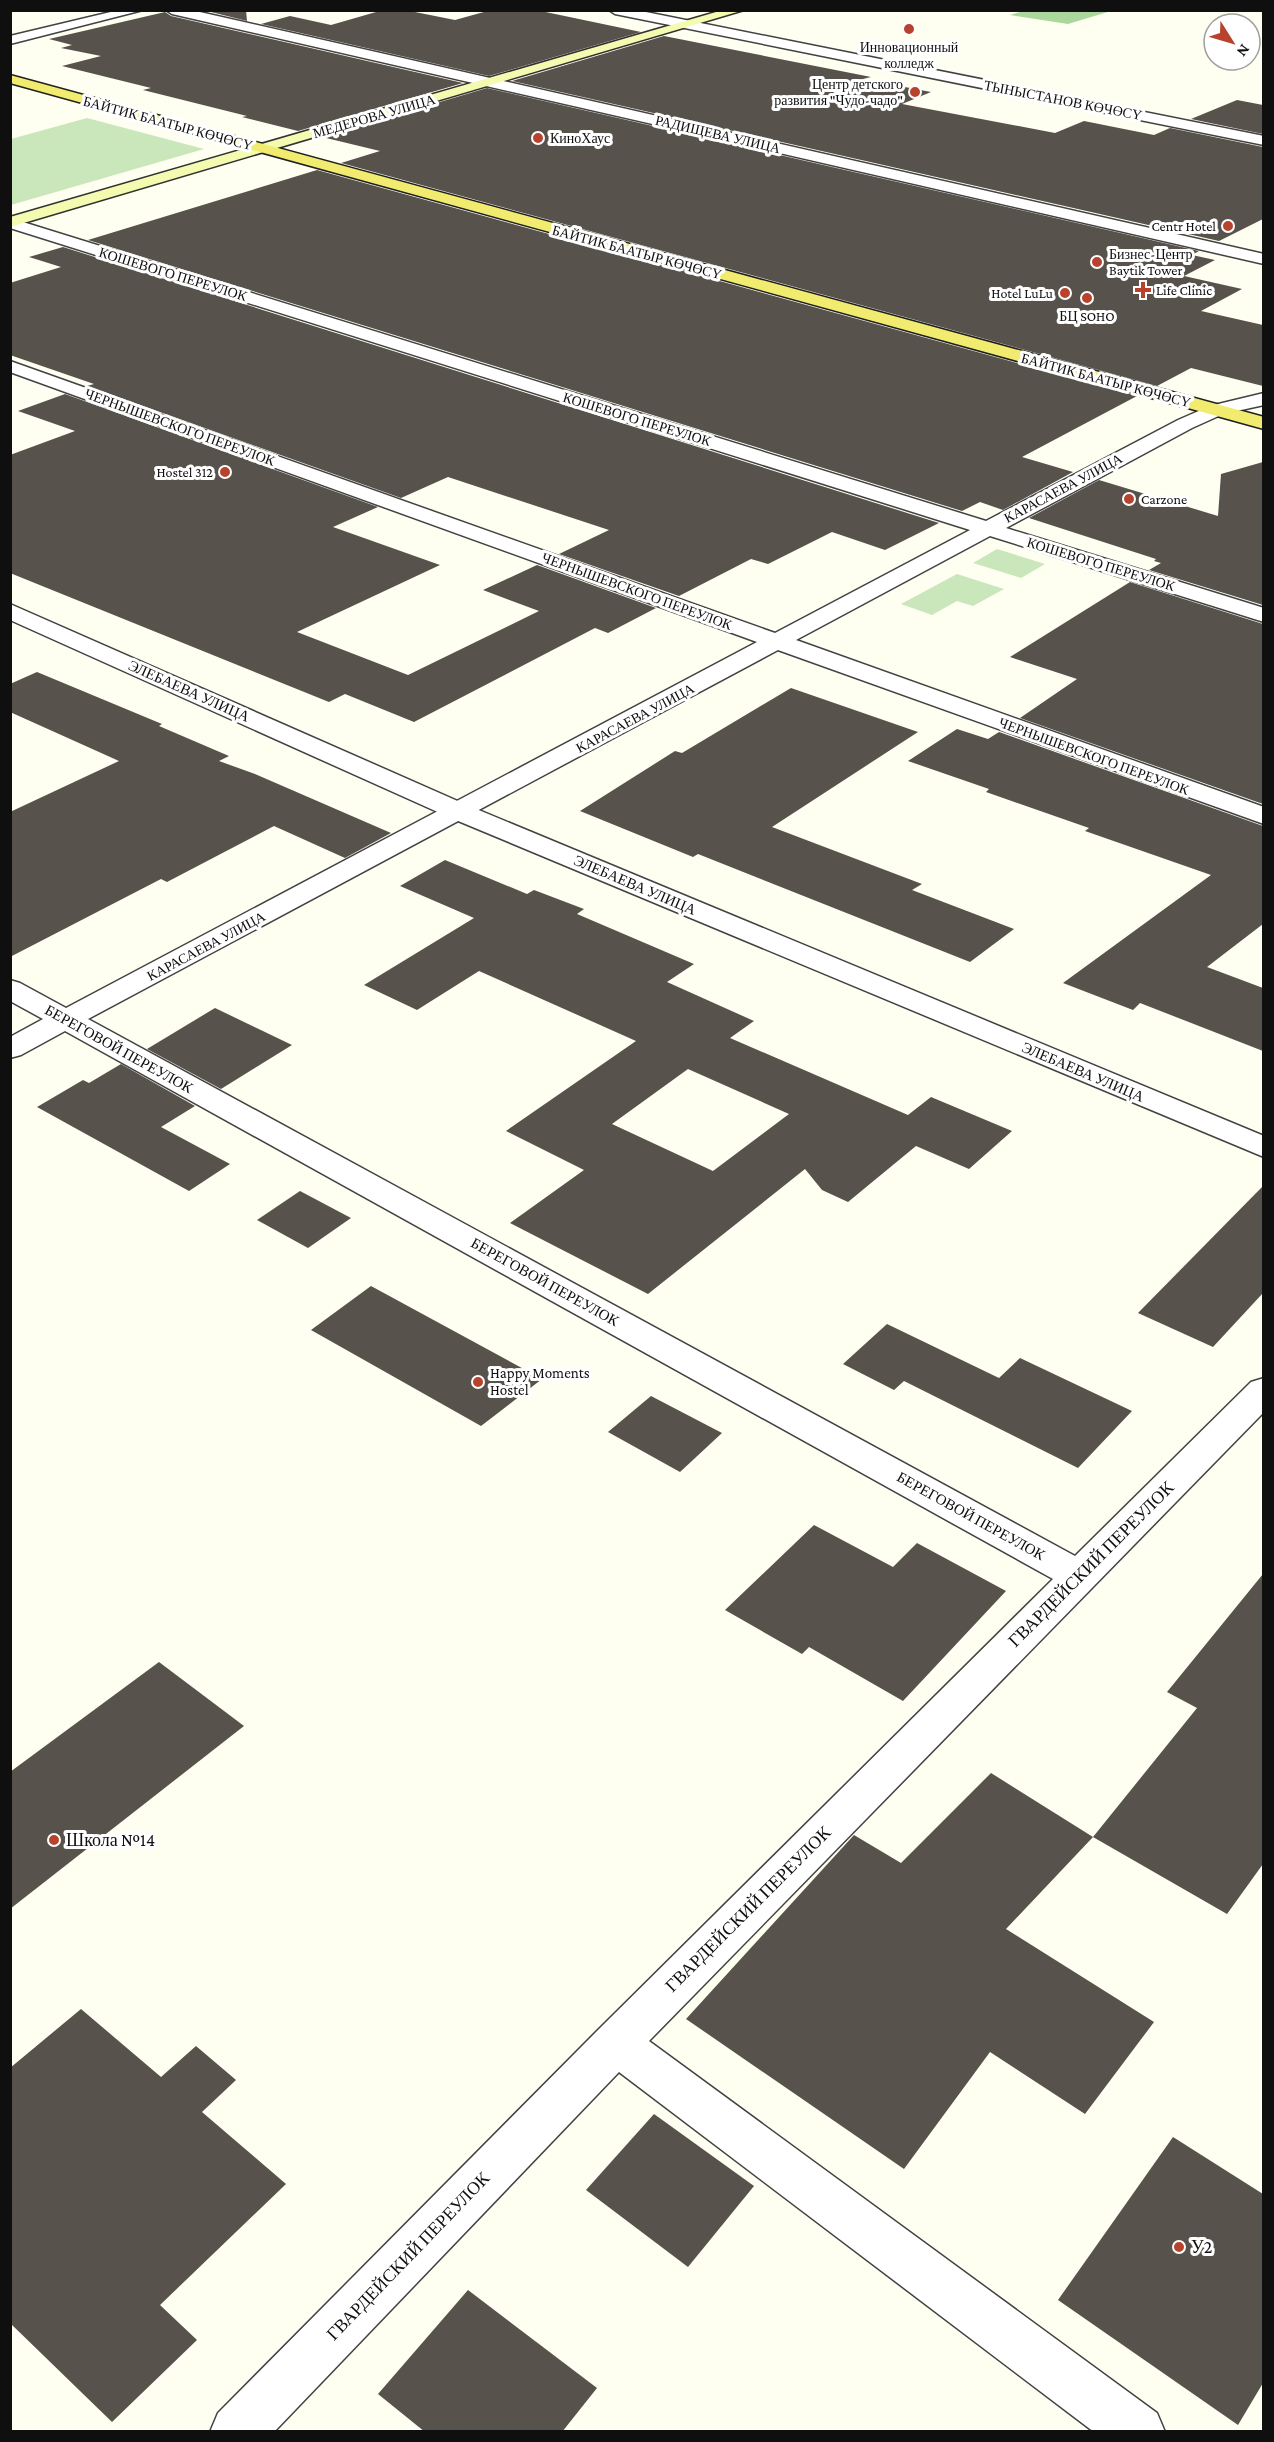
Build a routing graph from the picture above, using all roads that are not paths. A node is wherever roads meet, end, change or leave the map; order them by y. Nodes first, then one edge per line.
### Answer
1 (137, 10) edge
2 (172, 10) edge
3 (615, 10) edge
4 (738, 10) edge
5 (687, 25) junction
6 (10, 40) edge
7 (10, 80) edge
8 (492, 82) junction
9 (1263, 141) edge
10 (262, 149) junction
11 (10, 222) edge
12 (1263, 259) edge
13 (10, 366) edge
14 (1263, 399) edge
15 (1217, 410) junction
16 (1263, 423) edge
17 (987, 529) junction
18 (10, 611) edge
19 (1263, 615) edge
20 (776, 641) junction
21 (460, 812) junction
22 (1263, 816) edge
23 (10, 989) edge
24 (66, 1020) junction
25 (10, 1049) edge
26 (1263, 1148) edge
27 (1263, 1390) edge
28 (1080, 1575) junction
29 (616, 2043) junction
30 (237, 2432) edge
31 (1138, 2432) edge

1 - 6 street
2 - 8 street, РАДИЩЕВА УЛИЦА
3 - 5 street, ТЫНЫСТАНОВ КӨЧӨСҮ
4 - 5 main road, МЕДЕРОВА УЛИЦА
5 - 8 main road, МЕДЕРОВА УЛИЦА
5 - 9 street, ТЫНЫСТАНОВ КӨЧӨСҮ
7 - 10 main road, БАЙТИК БААТЫР КӨЧӨСҮ
8 - 10 main road, МЕДЕРОВА УЛИЦА
8 - 12 street, РАДИЩЕВА УЛИЦА
10 - 11 main road, МЕДЕРОВА УЛИЦА
10 - 15 main road, БАЙТИК БААТЫР КӨЧӨСҮ
11 - 17 street, КОШЕВОГО ПЕРЕУЛОК
13 - 20 street, ЧЕРНЫШЕВСКОГО ПЕРЕУЛОК
14 - 15 street, КАРАСАЕВА УЛИЦА
15 - 16 main road, БАЙТИК БААТЫР КӨЧӨСҮ
15 - 17 street, КАРАСАЕВА УЛИЦА
17 - 19 street, КОШЕВОГО ПЕРЕУЛОК
17 - 20 street, КАРАСАЕВА УЛИЦА
18 - 21 street, ЭЛЕБАЕВА УЛИЦА
20 - 21 street, КАРАСАЕВА УЛИЦА
20 - 22 street, ЧЕРНЫШЕВСКОГО ПЕРЕУЛОК
21 - 24 street, КАРАСАЕВА УЛИЦА
21 - 26 street, ЭЛЕБАЕВА УЛИЦА
23 - 24 street, БЕРЕГОВОЙ ПЕРЕУЛОК
24 - 25 street, КАРАСАЕВА УЛИЦА
24 - 28 street, БЕРЕГОВОЙ ПЕРЕУЛОК
27 - 28 street, ГВАРДЕЙСКИЙ ПЕРЕУЛОК
28 - 29 street, ГВАРДЕЙСКИЙ ПЕРЕУЛОК
29 - 30 street, ГВАРДЕЙСКИЙ ПЕРЕУЛОК
29 - 31 street

